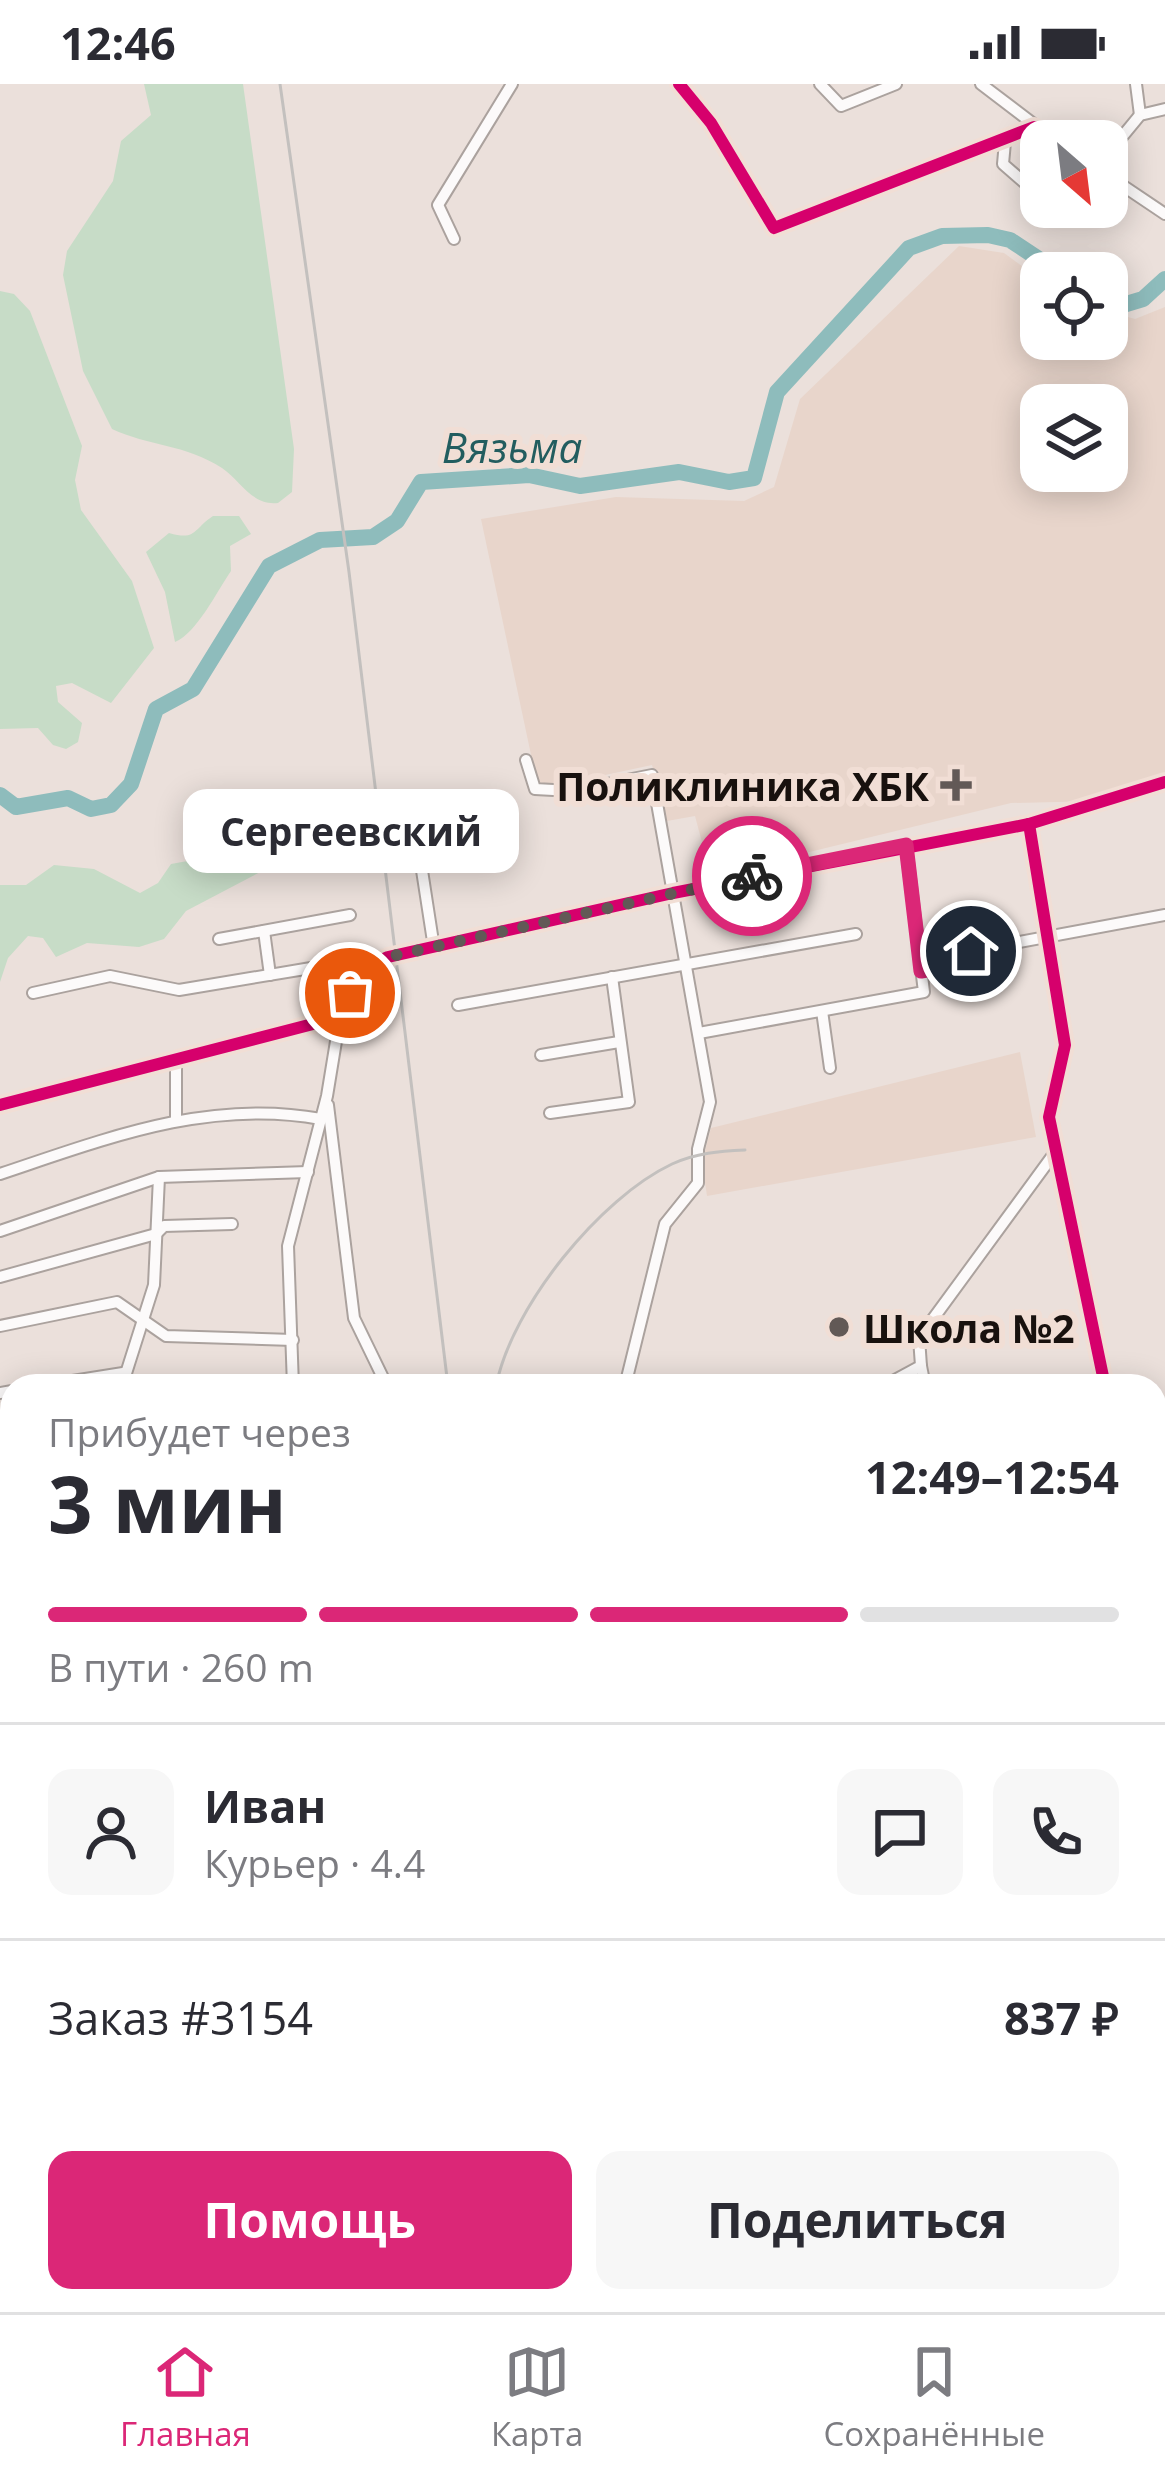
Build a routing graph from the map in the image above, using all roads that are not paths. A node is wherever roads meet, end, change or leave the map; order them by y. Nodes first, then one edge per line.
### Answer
1 (512, 84) edge
2 (679, 84) edge
3 (820, 84) edge
4 (896, 84) edge
5 (981, 84) edge
6 (1136, 84) edge
7 (1165, 109) edge
8 (1140, 115) junction
9 (1025, 120) edge
10 (1128, 130) edge
11 (1020, 134) edge
12 (1005, 142) junction
13 (1020, 179) edge
14 (1128, 189) edge
15 (1165, 214) edge
16 (454, 239) dead end
17 (526, 760) dead end
18 (1165, 782) edge
19 (1029, 824) junction
20 (906, 845) junction
21 (419, 851) dead end
22 (673, 892) junction
23 (350, 915) dead end
24 (1165, 915) edge
25 (264, 931) junction
26 (856, 934) dead end
27 (1047, 935) junction
28 (219, 939) dead end
29 (434, 949) junction
30 (686, 963) junction
31 (360, 970) junction
32 (921, 971) junction
33 (270, 975) junction
34 (612, 977) junction
35 (33, 993) dead end
36 (458, 1005) dead end
37 (822, 1011) junction
38 (340, 1017) junction
39 (699, 1033) junction
40 (619, 1042) junction
41 (541, 1054) dead end
42 (176, 1057) junction
43 (830, 1068) dead end
44 (327, 1096) junction
45 (0, 1105) edge
46 (550, 1113) dead end
47 (176, 1118) junction
48 (322, 1119) junction
49 (1056, 1151) junction
50 (308, 1172) junction
51 (0, 1174) edge
52 (159, 1177) junction
53 (232, 1224) dead end
54 (0, 1232) edge
55 (156, 1234) junction
56 (0, 1277) edge
57 (144, 1316) junction
58 (0, 1326) edge
59 (292, 1340) junction
60 (921, 1366) junction
61 (125, 1374) edge
62 (293, 1374) edge
63 (381, 1374) edge
64 (628, 1374) edge
65 (906, 1374) edge
66 (923, 1374) edge
67 (1102, 1374) edge

1 - 16 street
2 - 12 street
3 - 4 street
5 - 9 street
6 - 8 street
7 - 8 street
8 - 10 street
11 - 12 street
12 - 13 street
14 - 15 street
17 - 22 street
18 - 19 street
19 - 20 street
19 - 27 street
20 - 22 street
20 - 32 street
21 - 29 street
22 - 29 street
22 - 30 street
23 - 25 street
24 - 27 street
25 - 28 street
25 - 33 street
26 - 30 street
27 - 32 street
27 - 49 street
29 - 31 street
30 - 34 street
30 - 39 street
31 - 33 street
31 - 38 street
32 - 37 street
33 - 35 street
34 - 36 street
34 - 40 street
37 - 39 street
37 - 43 street
38 - 42 street
38 - 44 street
39 - 64 street
40 - 41 street
40 - 46 street
42 - 45 street
42 - 47 street
44 - 48 street
44 - 63 street
47 - 48 street
47 - 51 street
48 - 50 street
49 - 60 street
49 - 67 street
50 - 52 street
50 - 59 street
52 - 54 street
52 - 55 street
53 - 55 street
55 - 56 street
55 - 57 street
57 - 58 street
57 - 59 street
57 - 61 street
59 - 62 street
60 - 65 street
60 - 66 street

